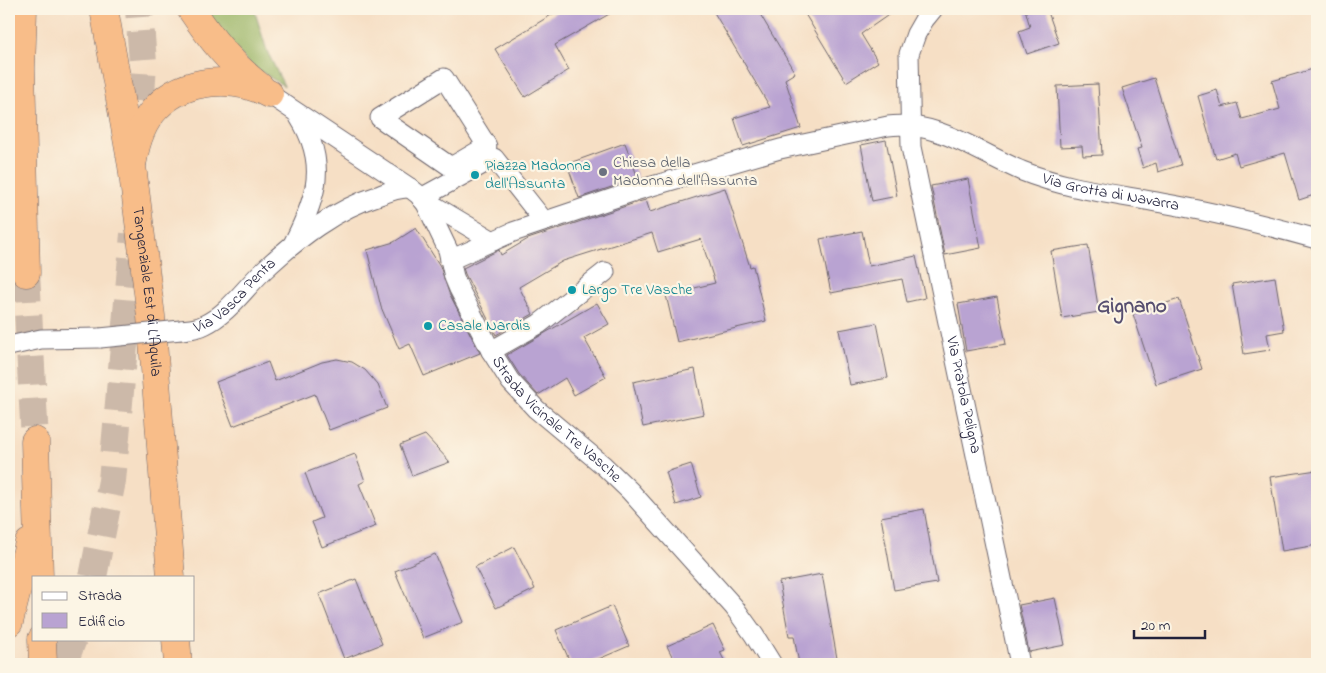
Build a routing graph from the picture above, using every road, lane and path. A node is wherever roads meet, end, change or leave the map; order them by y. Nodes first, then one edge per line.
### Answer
1 (23, 9) edge
2 (104, 9) edge
3 (191, 9) edge
4 (933, 9) edge
5 (9, 14) edge
6 (20, 68) junction
7 (269, 94) junction
8 (294, 111) junction
9 (911, 124) junction
10 (483, 156) junction
11 (132, 166) junction
12 (461, 168) junction
13 (416, 193) junction
14 (544, 221) junction
15 (1317, 239) edge
16 (492, 241) junction
17 (292, 245) junction
18 (450, 260) junction
19 (605, 272) dead end
20 (26, 273) tunnel mouth
21 (9, 346) edge
22 (491, 351) junction
23 (35, 441) tunnel mouth
24 (37, 512) junction
25 (39, 576) edge
26 (172, 576) edge
27 (9, 622) edge
28 (42, 640) edge
29 (176, 640) edge
30 (43, 664) edge
31 (178, 664) edge
32 (772, 664) edge
33 (1020, 664) edge

1 - 6 highway
2 - 11 highway, Tangenziale Est di L'Aquila
3 - 7 highway
4 - 9 street, Via Pratola Peligna
5 - 6 highway
6 - 20 highway
7 - 8 street, Strada Vicinale Tre Vasche
7 - 11 highway
8 - 13 street, Strada Vicinale Tre Vasche
8 - 17 street
9 - 14 street, Via Grotta di Navarra
9 - 15 street, Via Grotta di Navarra
9 - 33 street, Via Pratola Peligna
10 - 12 street
10 - 12 street
10 - 14 street
11 - 26 highway, Tangenziale Est di L'Aquila
12 - 13 street
13 - 16 street
13 - 17 street, Via Vasca Penta
13 - 18 street, Strada Vicinale Tre Vasche
14 - 16 street
16 - 18 street
17 - 21 street, Via Vasca Penta, bridge
18 - 22 street, Strada Vicinale Tre Vasche
19 - 22 street
22 - 32 street, Strada Vicinale Tre Vasche
23 - 24 highway
24 - 25 highway
24 - 27 highway
28 - 30 highway
29 - 31 highway

